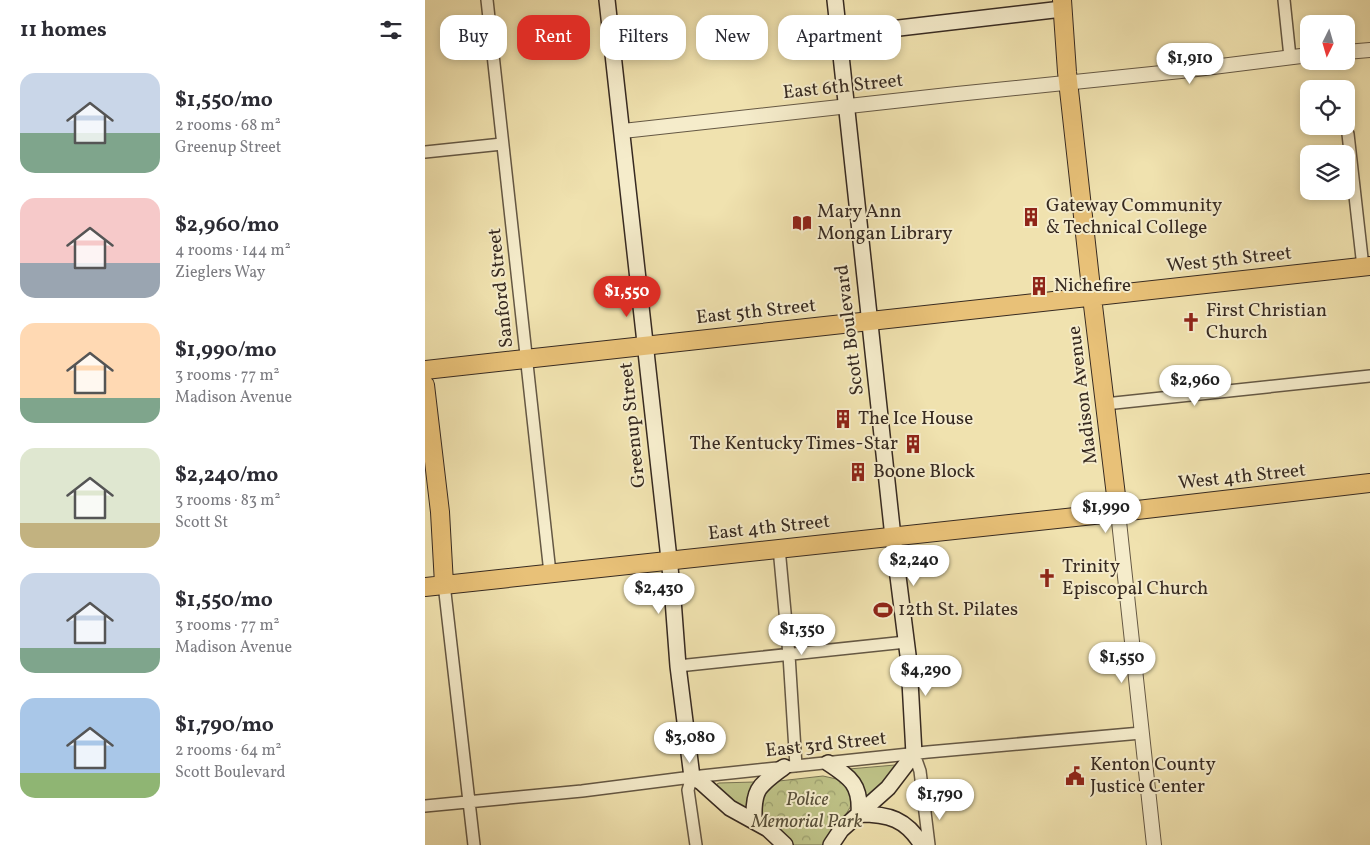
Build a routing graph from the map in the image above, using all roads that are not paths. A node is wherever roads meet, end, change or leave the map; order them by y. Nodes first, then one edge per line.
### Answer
1 (487, 0) edge
2 (607, 0) edge
3 (835, 0) edge
4 (1284, 0) edge
5 (1062, 4) edge
6 (837, 15) edge
7 (901, 26) edge
8 (1370, 50) edge
9 (1355, 51) edge
10 (1300, 56) edge
11 (1291, 57) junction
12 (842, 60) edge
13 (1069, 83) junction
14 (847, 106) junction
15 (623, 131) junction
16 (1348, 135) edge
17 (502, 144) junction
18 (425, 152) edge
19 (1367, 267) edge
20 (1092, 297) junction
21 (869, 321) junction
22 (645, 346) junction
23 (526, 359) junction
24 (425, 370) edge
25 (1370, 376) edge
26 (425, 385) edge
27 (1105, 404) junction
28 (1370, 484) edge
29 (1118, 512) junction
30 (893, 537) junction
31 (779, 548) junction
32 (669, 560) junction
33 (550, 573) junction
34 (444, 584) junction
35 (425, 587) edge
36 (906, 642) junction
37 (789, 655) junction
38 (678, 666) junction
39 (1141, 733) junction
40 (914, 754) junction
41 (828, 763) junction
42 (790, 767) junction
43 (692, 777) junction
44 (469, 802) junction
45 (425, 806) edge
46 (859, 814) junction
47 (754, 820) junction
48 (474, 845) edge
49 (695, 845) edge
50 (785, 845) edge
51 (831, 845) edge
52 (922, 845) edge
53 (929, 845) edge
54 (1154, 845) edge

1 - 17 street, Sanford Street
2 - 15 main road, Greenup Street
3 - 6 main road, Scott Boulevard
4 - 11 street
5 - 7 main road
5 - 13 main road, Madison Avenue
8 - 9 street
10 - 11 street, East 6th Street
11 - 13 street, East 6th Street
12 - 14 main road, Scott Boulevard
13 - 14 street, East 6th Street
13 - 20 main road, Madison Avenue
14 - 15 street, East 6th Street
14 - 21 main road, Scott Boulevard
15 - 22 main road, Greenup Street
16 - 19 street
17 - 18 street
17 - 23 street, Sanford Street
19 - 20 main road, West 5th Street
20 - 21 main road, East 5th Street
20 - 27 main road, Madison Avenue
21 - 22 main road, East 5th Street
21 - 30 main road, Scott Boulevard
22 - 23 main road, East 5th Street
22 - 32 main road, Greenup Street
23 - 24 main road, East 5th Street
23 - 33 street, Sanford Street
25 - 27 street
26 - 34 main road
27 - 29 main road, Madison Avenue
28 - 29 main road, West 4th Street
29 - 30 main road, East 4th Street
29 - 39 street, Madison Avenue
30 - 31 main road, East 4th Street
30 - 36 main road, Scott Boulevard
31 - 32 main road, East 4th Street
31 - 37 street
32 - 33 main road, East 4th Street
32 - 38 main road, Greenup Street
33 - 34 main road, East 4th Street
34 - 35 main road, East 4th Street
34 - 44 street
36 - 37 street
36 - 40 main road
37 - 38 street
37 - 42 street
38 - 43 main road, Greenup Street
39 - 40 street, East 3rd Street
39 - 54 street, Madison Avenue
40 - 41 street, East 3rd Street
40 - 46 main road
40 - 53 street
41 - 42 street, East 3rd Street
41 - 46 main road
42 - 43 street, East 3rd Street
42 - 47 main road
43 - 44 street, East 3rd Street
43 - 47 main road
43 - 49 street, Greenup Street
44 - 45 street, East 3rd Street
44 - 48 street
46 - 51 main road
46 - 52 main road
47 - 50 main road

